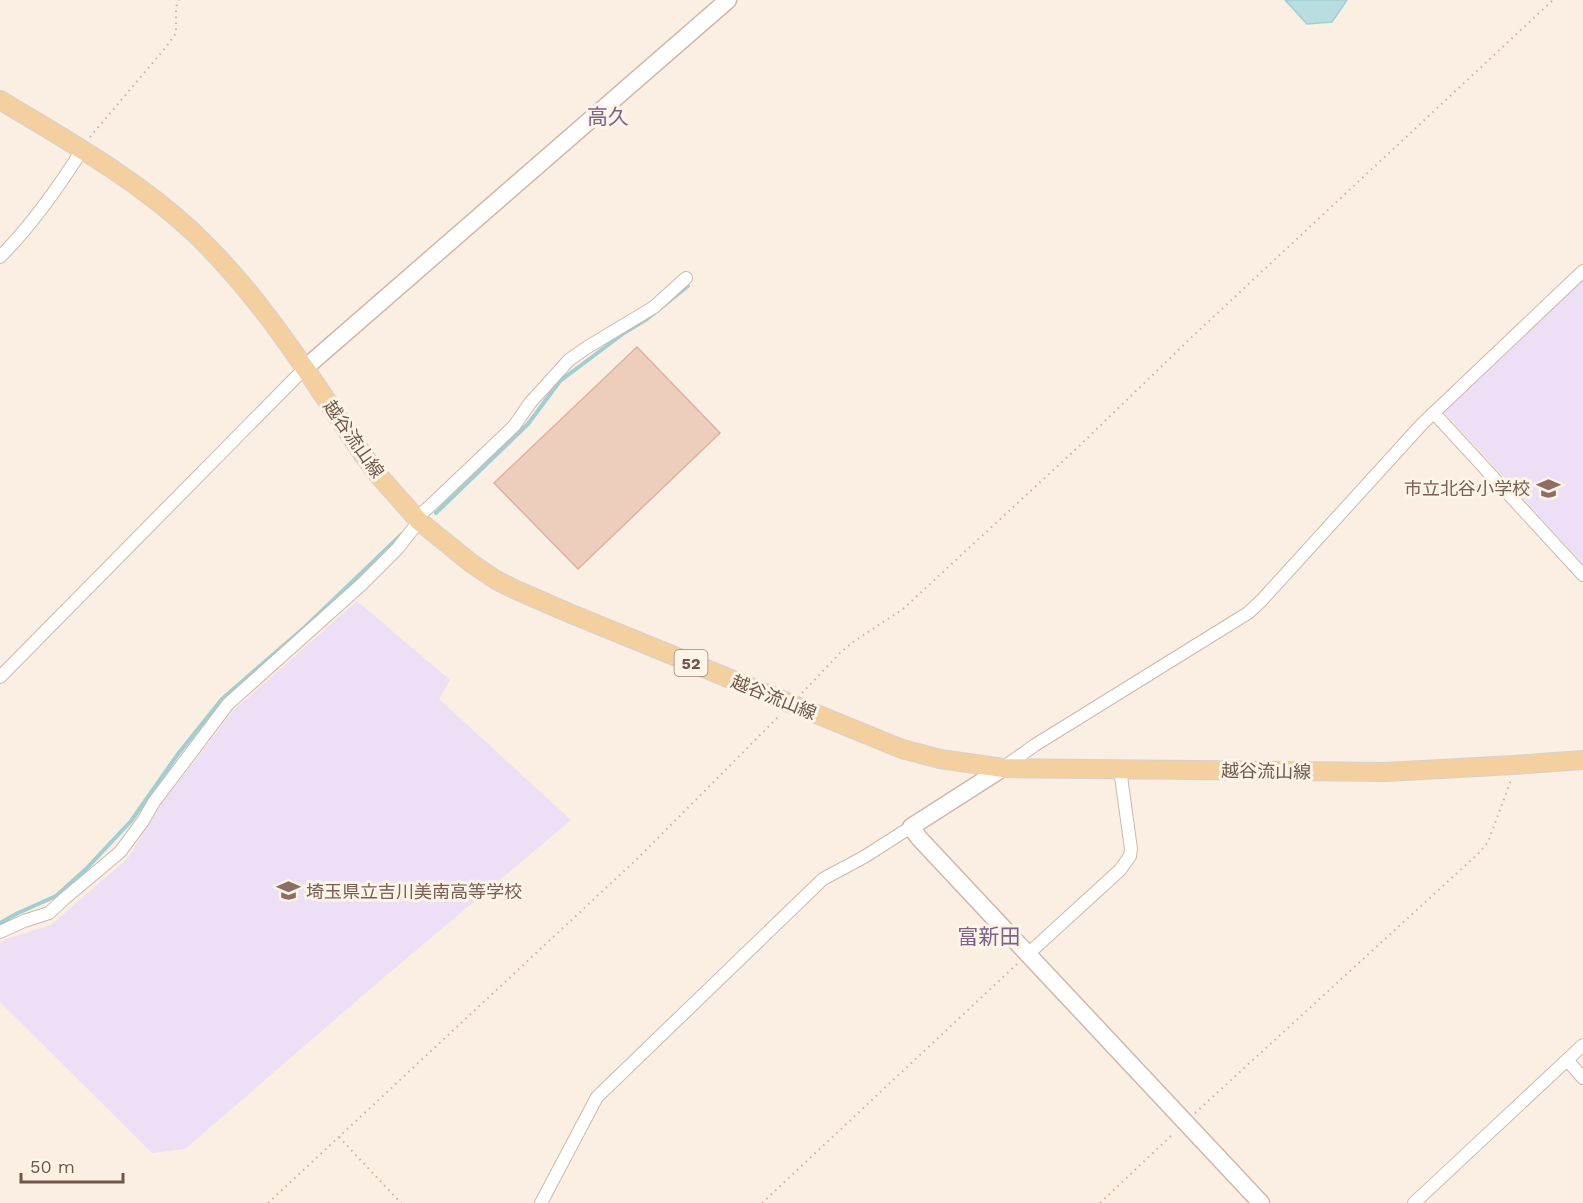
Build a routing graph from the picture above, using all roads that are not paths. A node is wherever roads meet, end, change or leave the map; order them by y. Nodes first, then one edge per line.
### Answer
1 (728, 0) edge
2 (0, 100) edge
3 (82, 150) junction
4 (0, 257) edge
5 (1583, 271) edge
6 (686, 278) dead end
7 (305, 368) junction
8 (1434, 413) junction
9 (417, 519) junction
10 (1583, 575) edge
11 (0, 676) edge
12 (1583, 760) edge
13 (1003, 768) junction
14 (1120, 769) junction
15 (911, 827) junction
16 (0, 932) edge
17 (1028, 954) junction
18 (1583, 1045) edge
19 (1567, 1060) junction
20 (1583, 1078) edge
21 (541, 1203) edge
22 (1261, 1203) edge
23 (1414, 1203) edge

1 - 7 street
2 - 3 main road, 越谷流山線 / 52
3 - 4 street
3 - 7 main road, 越谷流山線 / 52
5 - 8 street
6 - 9 street
7 - 9 main road, 越谷流山線 / 52
7 - 11 street
8 - 10 street
8 - 13 street
9 - 13 main road, 越谷流山線 / 52
9 - 16 street
12 - 14 main road, 越谷流山線 / 52
13 - 14 main road, 越谷流山線 / 52
13 - 15 street
14 - 17 street
15 - 17 street
15 - 21 street
17 - 22 street
18 - 19 street
19 - 20 street
19 - 23 street

